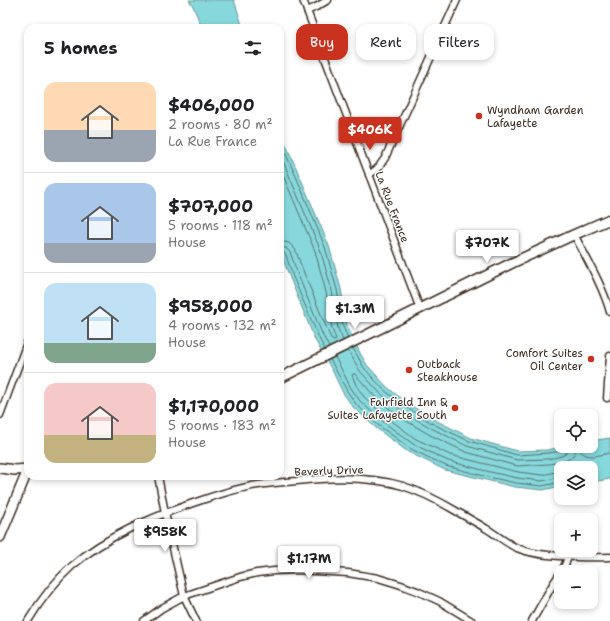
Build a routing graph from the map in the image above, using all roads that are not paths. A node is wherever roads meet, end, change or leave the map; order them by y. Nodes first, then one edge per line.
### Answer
1 (303, 0) edge
2 (328, 0) edge
3 (457, 0) edge
4 (307, 10) junction
5 (369, 174) junction
6 (610, 219) edge
7 (574, 234) junction
8 (420, 309) junction
9 (610, 312) edge
10 (24, 351) edge
11 (610, 356) edge
12 (284, 376) edge
13 (607, 398) dead end
14 (0, 415) edge
15 (0, 468) edge
16 (24, 470) edge
17 (24, 480) edge
18 (159, 480) edge
19 (165, 513) junction
20 (0, 537) edge
21 (554, 556) edge
22 (568, 557) edge
23 (598, 557) edge
24 (610, 557) edge
25 (565, 565) edge
26 (554, 582) edge
27 (184, 596) junction
28 (28, 621) edge
29 (144, 621) edge
30 (196, 621) edge
31 (472, 621) edge
32 (532, 621) edge

1 - 4 street, La Rue France
2 - 4 street
3 - 5 street
4 - 5 street, La Rue France
5 - 8 street, La Rue France
6 - 7 main road
7 - 8 main road
7 - 9 street
8 - 12 main road
10 - 14 street
11 - 13 street
15 - 16 main road
17 - 20 main road
18 - 19 street
19 - 21 street, Beverly Drive
19 - 27 street
19 - 28 street, Beverly Drive
22 - 25 street
23 - 24 street, Beverly Drive
26 - 32 street
27 - 29 street
27 - 30 street
27 - 31 street

